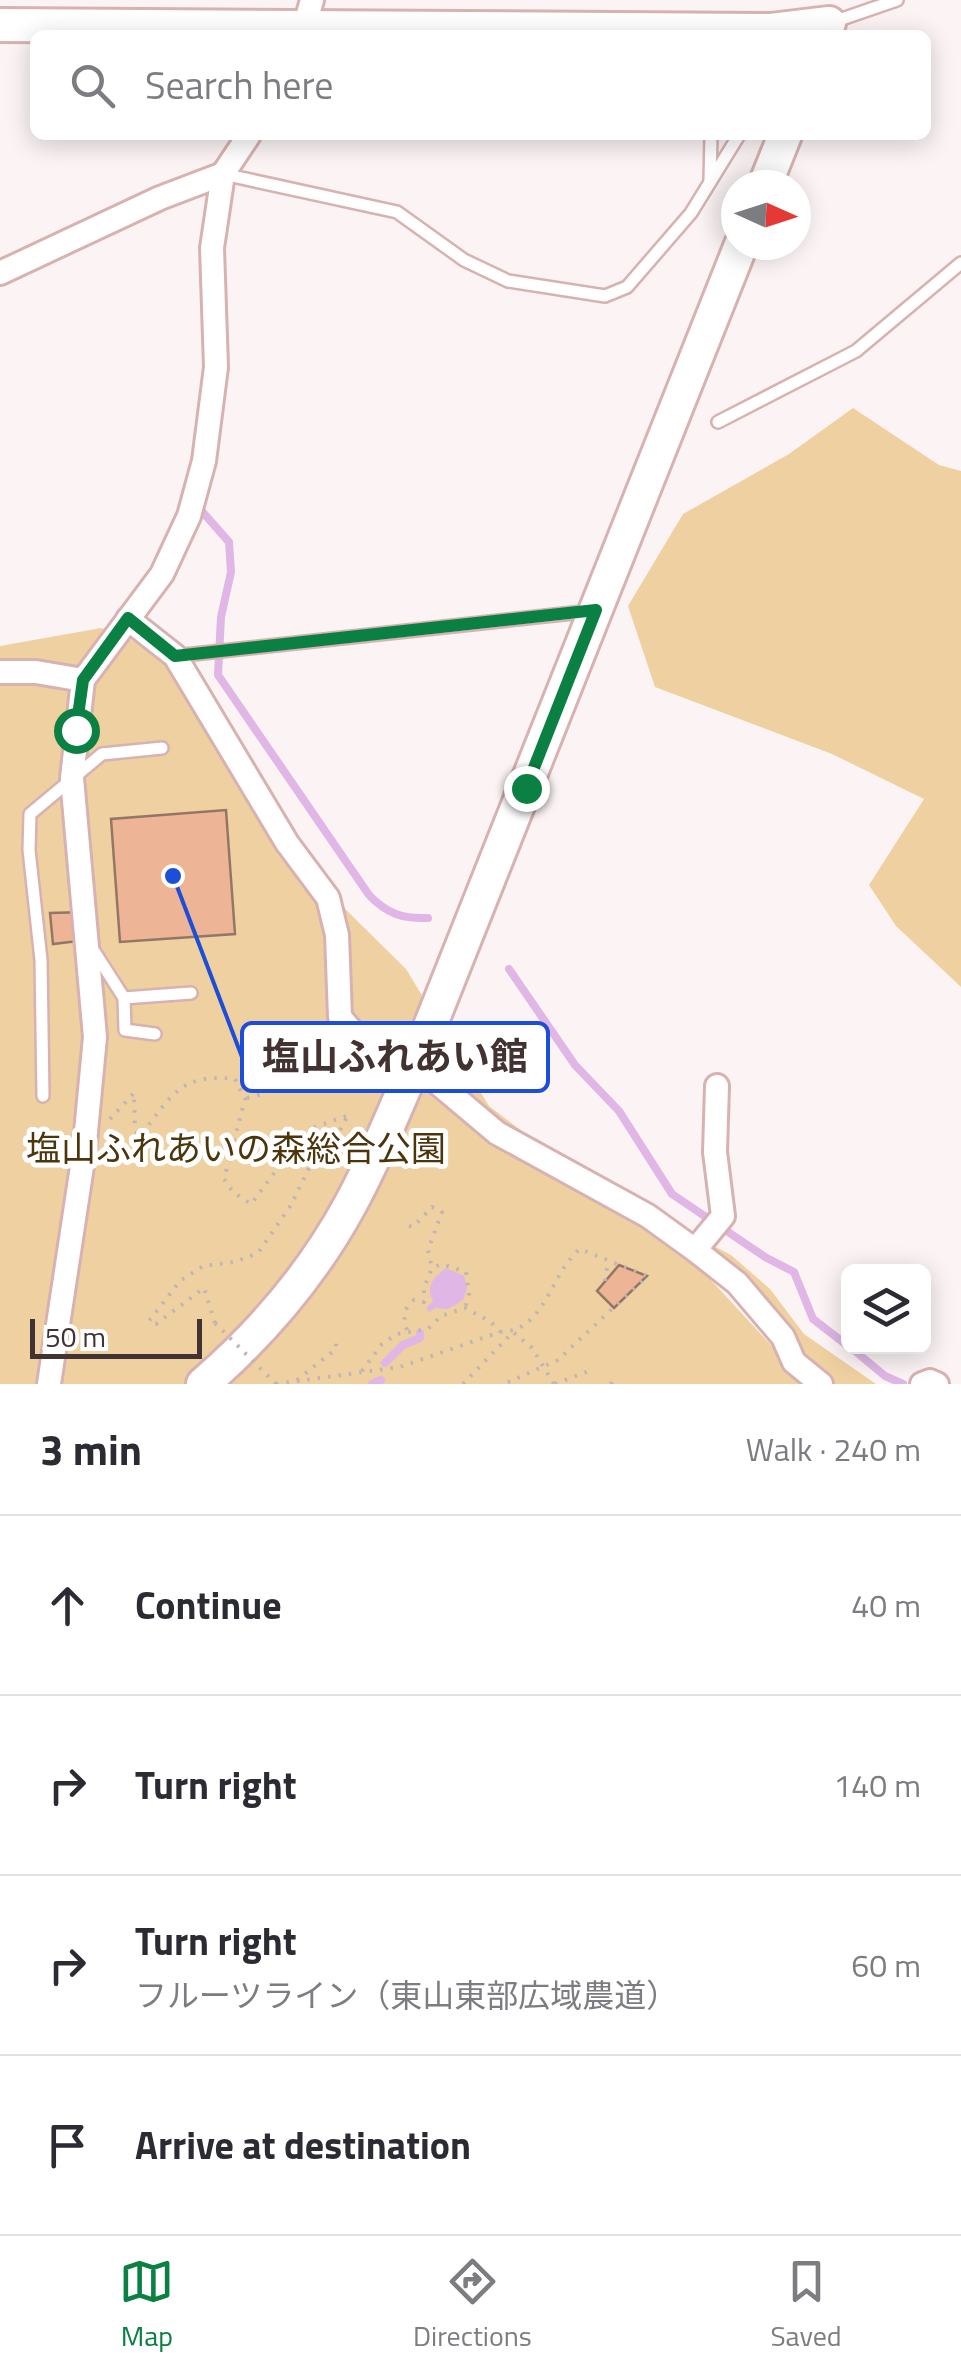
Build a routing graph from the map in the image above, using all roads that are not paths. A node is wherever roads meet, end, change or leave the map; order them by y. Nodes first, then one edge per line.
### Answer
1 (897, 0) edge
2 (830, 19) edge
3 (306, 21) edge
4 (0, 26) edge
5 (637, 30) edge
6 (783, 30) edge
7 (246, 140) edge
8 (710, 140) edge
9 (736, 140) edge
10 (782, 140) edge
11 (771, 170) edge
12 (223, 174) junction
13 (710, 186) junction
14 (735, 260) edge
15 (961, 263) edge
16 (0, 273) edge
17 (718, 422) dead end
18 (596, 610) junction
19 (128, 618) junction
20 (181, 656) junction
21 (0, 672) edge
22 (83, 680) junction
23 (162, 748) dead end
24 (72, 778) junction
25 (87, 940) junction
26 (192, 993) dead end
27 (124, 998) junction
28 (155, 1034) dead end
29 (416, 1064) junction
30 (716, 1086) dead end
31 (43, 1096) dead end
32 (700, 1245) junction
33 (794, 1362) junction
34 (48, 1384) edge
35 (203, 1384) edge
36 (813, 1384) edge
37 (821, 1384) edge
38 (922, 1384) edge
39 (936, 1384) edge

1 - 2 lane
2 - 6 street
3 - 4 street
3 - 5 street
7 - 12 street
8 - 13 lane
9 - 13 lane
10 - 11 street
12 - 13 lane
12 - 16 street
12 - 19 street
14 - 18 street
15 - 17 lane
18 - 20 lane
18 - 29 street
19 - 20 street
19 - 22 street
20 - 29 street
21 - 22 street
22 - 24 street
23 - 24 lane
24 - 25 street
24 - 31 lane
25 - 27 lane
25 - 34 street
26 - 27 lane
27 - 28 lane
29 - 32 street
29 - 35 street
30 - 32 street
32 - 33 street
33 - 36 street
33 - 37 street
38 - 39 street

